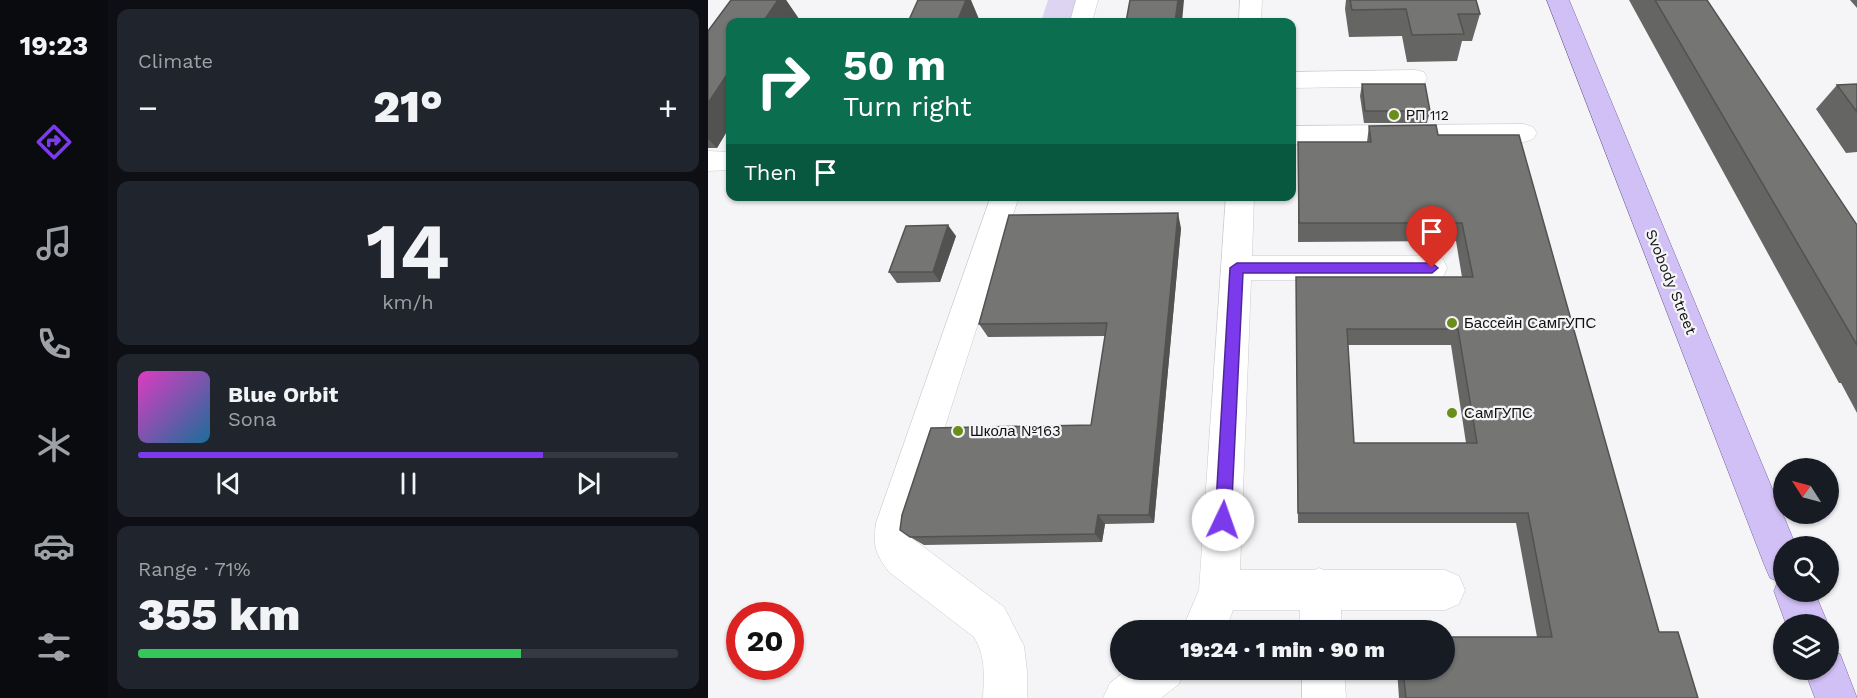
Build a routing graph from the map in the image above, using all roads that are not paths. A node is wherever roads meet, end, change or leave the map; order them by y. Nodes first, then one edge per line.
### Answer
1 (1088, 0) edge
2 (1251, 0) edge
3 (1558, 0) edge
4 (1082, 18) edge
5 (1250, 18) edge
6 (1415, 78) dead end
7 (1296, 80) edge
8 (1524, 133) dead end
9 (1296, 135) edge
10 (708, 161) edge
11 (726, 161) edge
12 (1003, 201) edge
13 (1240, 201) edge
14 (1237, 268) junction
15 (1432, 268) dead end
16 (1773, 537) edge
17 (1319, 588) junction
18 (1219, 590) junction
19 (1444, 590) dead end
20 (1209, 620) edge
21 (1321, 620) edge
22 (1149, 680) edge
23 (1323, 680) edge
24 (1830, 680) edge
25 (1005, 698) edge
26 (1125, 698) edge
27 (1324, 698) edge
28 (1837, 698) edge

1 - 4 lane
2 - 5 lane
3 - 16 main road, Svobody Street
6 - 7 lane
8 - 9 lane
10 - 11 lane
12 - 25 lane
13 - 14 lane
14 - 15 lane
14 - 18 lane
17 - 18 lane
17 - 19 lane
17 - 21 lane
18 - 20 lane
22 - 26 lane
23 - 27 lane
24 - 28 main road

